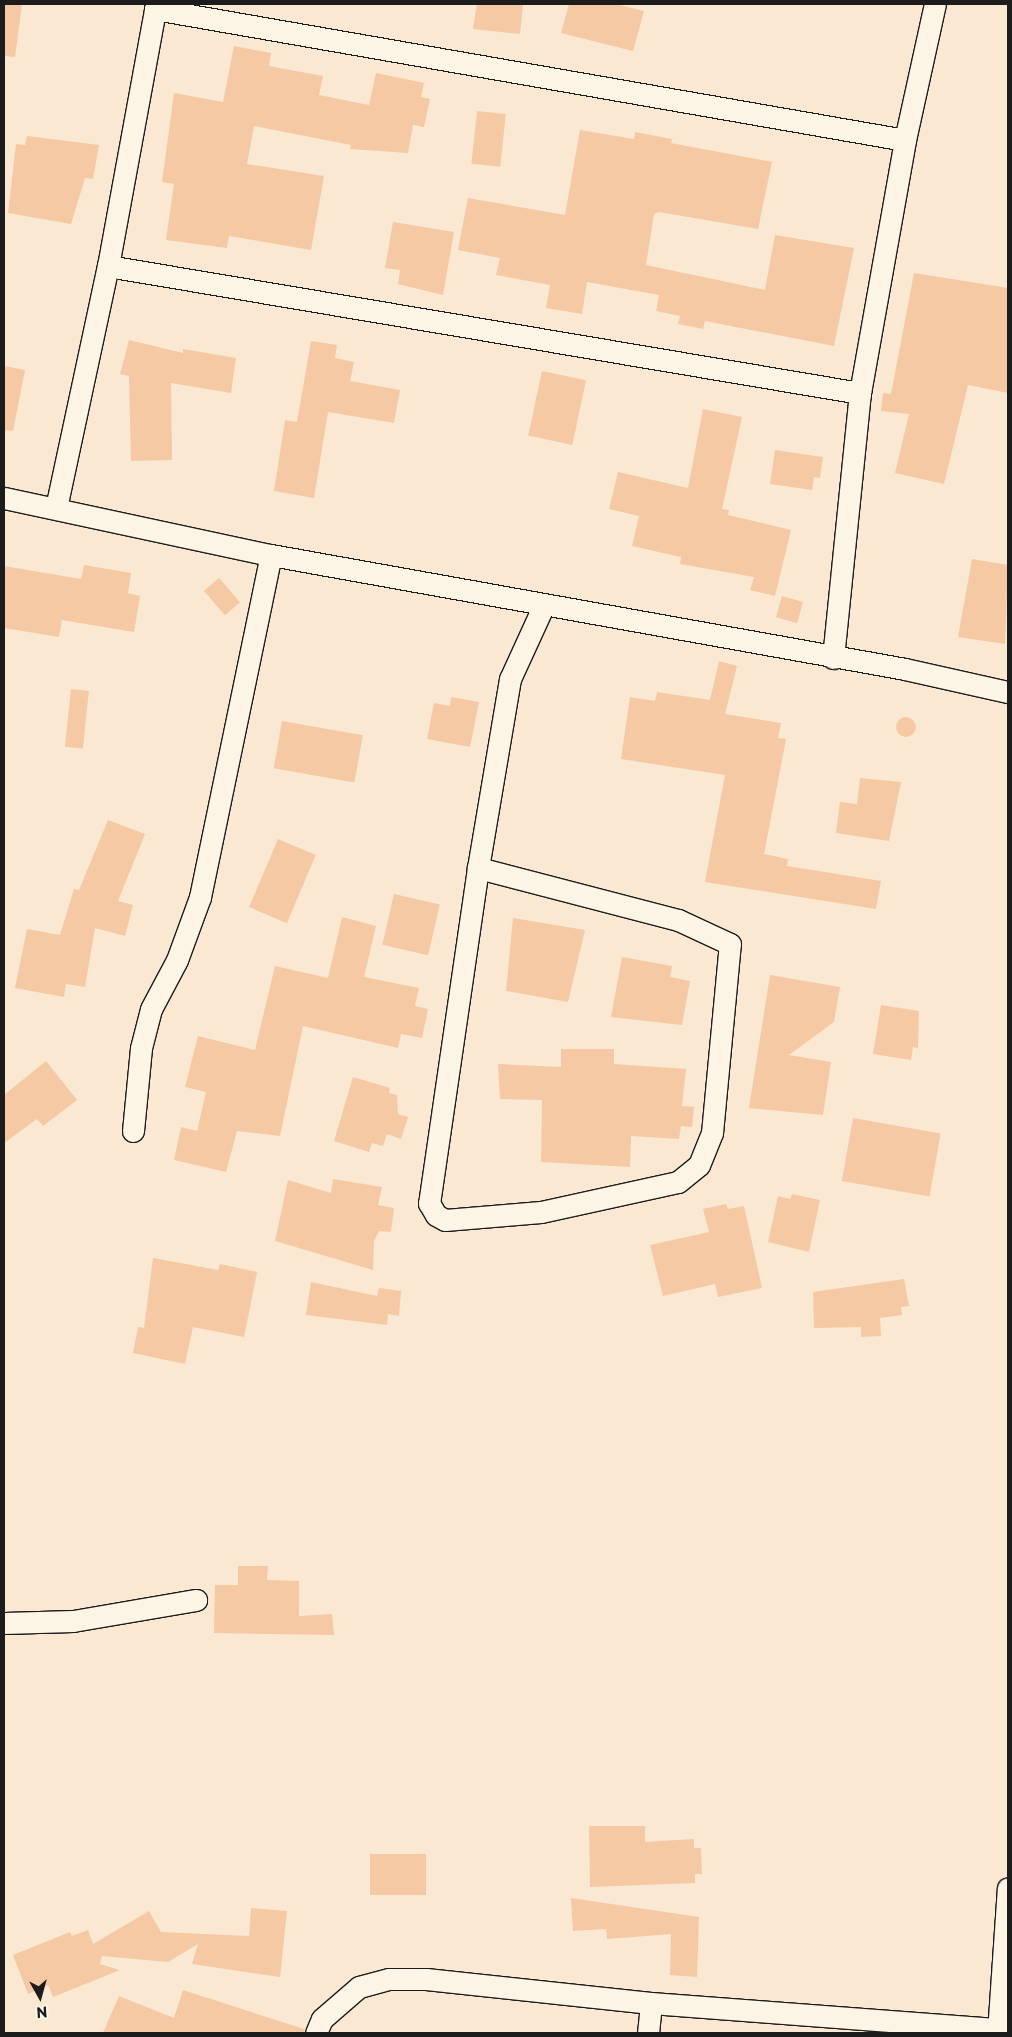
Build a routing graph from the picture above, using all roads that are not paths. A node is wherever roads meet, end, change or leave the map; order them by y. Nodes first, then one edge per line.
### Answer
1 (934, 4) edge
2 (155, 6) edge
3 (904, 140) junction
4 (108, 266) junction
5 (860, 392) junction
6 (4, 498) edge
7 (56, 508) junction
8 (271, 555) junction
9 (543, 607) junction
10 (833, 658) junction
11 (1008, 692) edge
12 (478, 868) junction
13 (133, 1131) dead end
14 (196, 1600) dead end
15 (4, 1623) edge
16 (1008, 1888) edge
17 (651, 2003) junction
18 (999, 2031) edge
19 (316, 2033) edge
20 (648, 2033) edge

1 - 3 street
2 - 3 street
2 - 4 street
3 - 5 street
4 - 5 street
4 - 7 street
5 - 10 street
6 - 7 street
7 - 8 street
8 - 9 street
8 - 13 street
9 - 10 street
9 - 12 street
10 - 11 street
12 - 12 street
14 - 15 street
16 - 18 street
17 - 18 street
17 - 19 street
17 - 20 street

